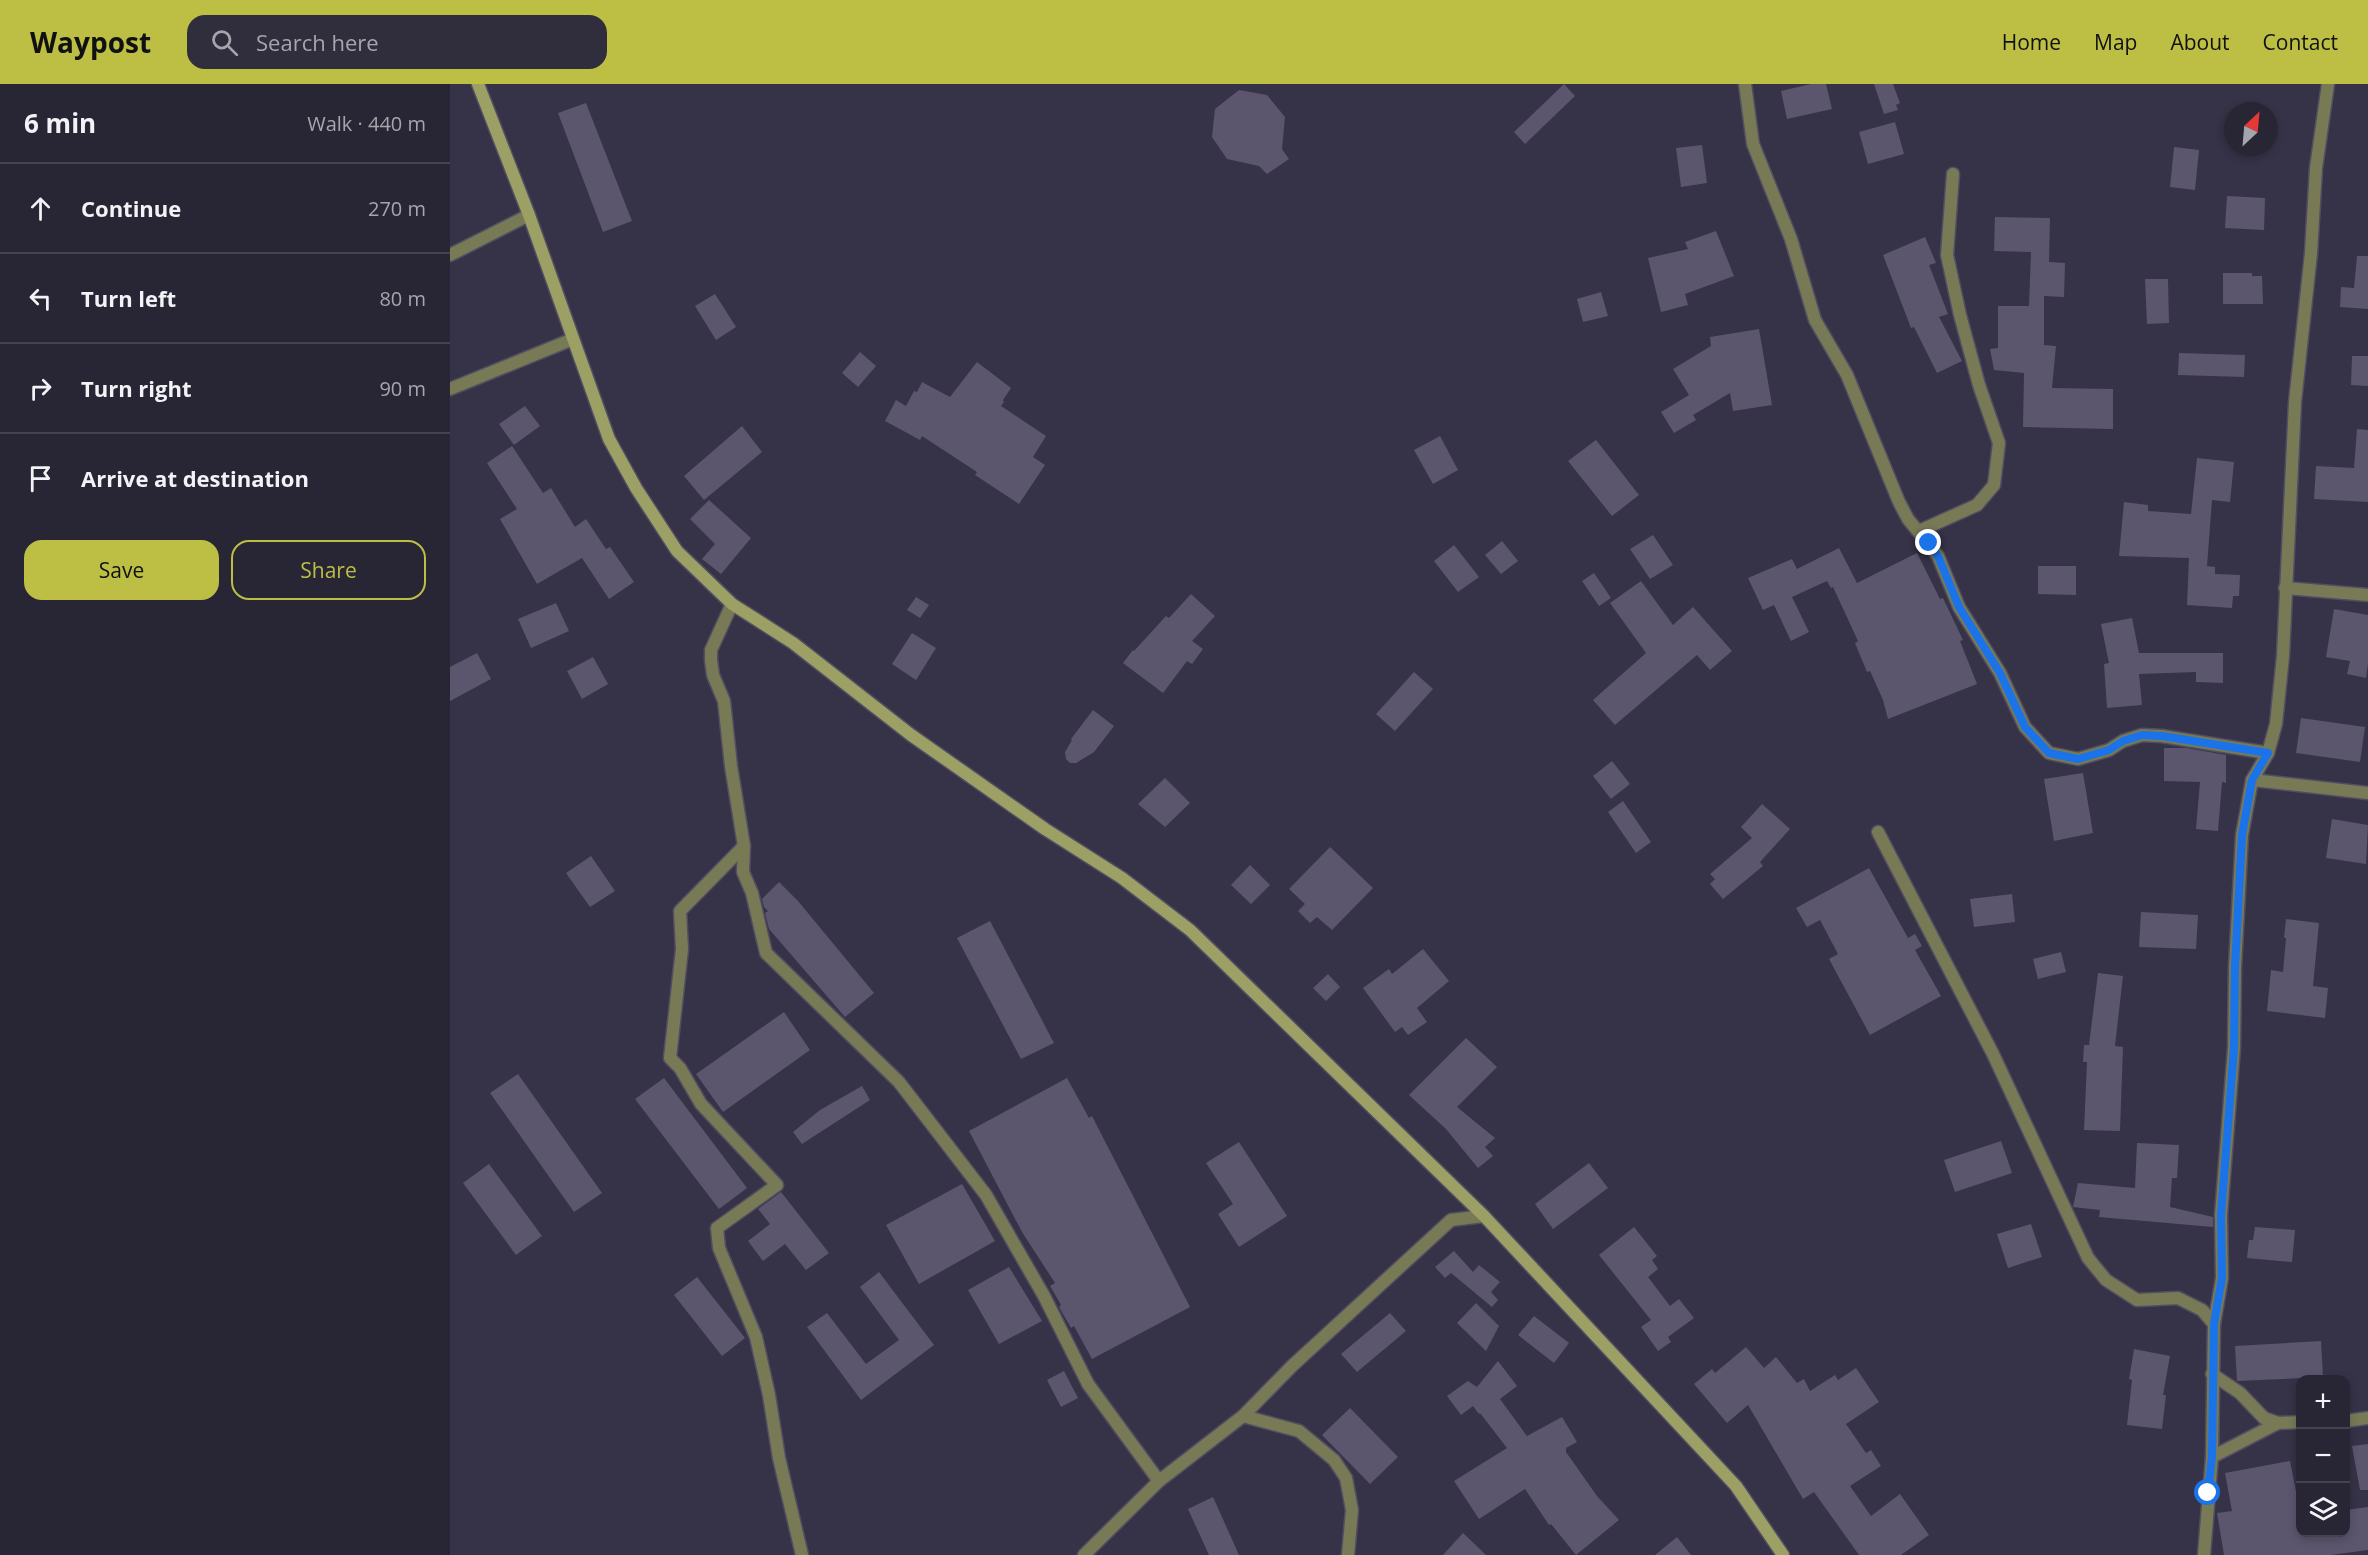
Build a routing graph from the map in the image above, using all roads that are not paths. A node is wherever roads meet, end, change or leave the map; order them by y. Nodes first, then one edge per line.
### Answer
1 (478, 84) edge
2 (1745, 84) edge
3 (2328, 84) edge
4 (1953, 174) dead end
5 (529, 215) junction
6 (450, 255) edge
7 (573, 339) junction
8 (450, 389) edge
9 (1919, 531) junction
10 (2285, 588) junction
11 (2368, 594) edge
12 (732, 604) junction
13 (2268, 753) junction
14 (2252, 780) junction
15 (2368, 794) edge
16 (1878, 832) dead end
17 (744, 846) junction
18 (1484, 1216) junction
19 (2214, 1324) junction
20 (2212, 1374) junction
21 (1243, 1416) junction
22 (2368, 1418) edge
23 (2350, 1420) edge
24 (2296, 1422) edge
25 (2278, 1423) junction
26 (2212, 1457) junction
27 (1159, 1481) junction
28 (802, 1555) edge
29 (1084, 1555) edge
30 (1348, 1555) edge
31 (1783, 1555) edge
32 (2204, 1555) edge

1 - 5 main road
2 - 9 street
3 - 10 street
4 - 9 street
5 - 6 street
5 - 7 main road
7 - 8 street
7 - 12 main road
9 - 13 street
10 - 11 street
10 - 13 street
12 - 17 street
12 - 18 main road
13 - 14 street
14 - 15 street
14 - 19 street
16 - 19 street
17 - 27 street
17 - 28 street
18 - 21 street
18 - 31 main road
19 - 20 street
20 - 25 street
20 - 26 street
21 - 27 street
21 - 30 street
22 - 23 street
24 - 25 street
25 - 26 street
26 - 32 street
27 - 29 street

